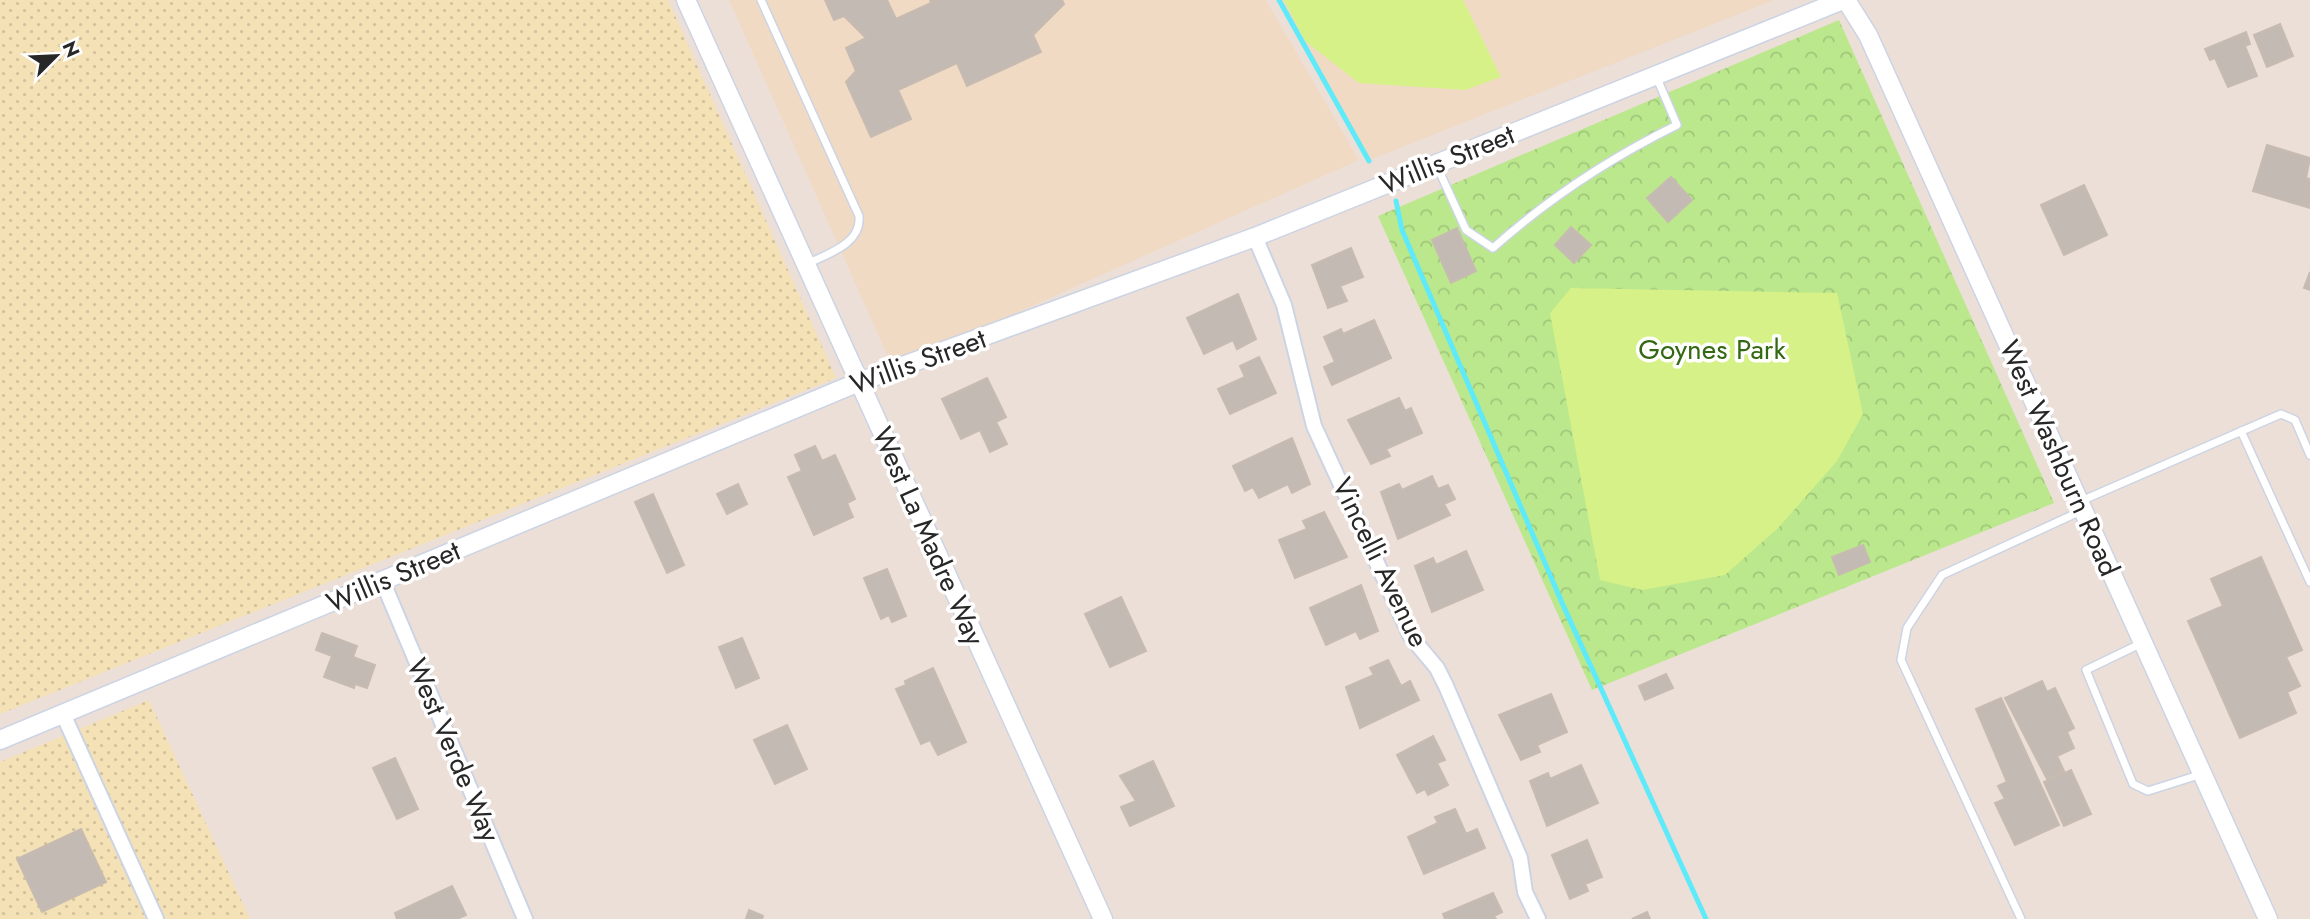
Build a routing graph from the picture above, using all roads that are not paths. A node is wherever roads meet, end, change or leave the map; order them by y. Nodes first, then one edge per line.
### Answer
1 (686, 0) edge
2 (761, 0) edge
3 (1844, 0) edge
4 (1656, 76) junction
5 (1435, 163) junction
6 (1255, 237) junction
7 (806, 265) junction
8 (859, 382) junction
9 (2241, 431) junction
10 (2310, 455) edge
11 (2082, 506) junction
12 (382, 580) junction
13 (2310, 582) edge
14 (2143, 642) junction
15 (63, 714) junction
16 (0, 740) edge
17 (2202, 774) junction
18 (156, 919) edge
19 (525, 919) edge
20 (1103, 919) edge
21 (1538, 919) edge
22 (2021, 919) edge
23 (2268, 919) edge

1 - 7 street, West La Madre Way
2 - 7 lane
3 - 4 street, Willis Street
3 - 11 street, West Washburn Road
4 - 5 street, Willis Street
4 - 5 lane
5 - 6 street, Willis Street
6 - 8 street, Willis Street
6 - 21 street, Vincelli Avenue
7 - 8 street, West La Madre Way
8 - 12 street, Willis Street
8 - 20 street, West La Madre Way
9 - 10 lane
9 - 11 lane
9 - 13 lane
11 - 14 street, West Washburn Road
11 - 22 lane
12 - 15 street, Willis Street
12 - 19 street, West Verde Way
14 - 17 street, West Washburn Road
14 - 17 lane
15 - 16 street, Willis Street
15 - 18 street
17 - 23 street, West Washburn Road

